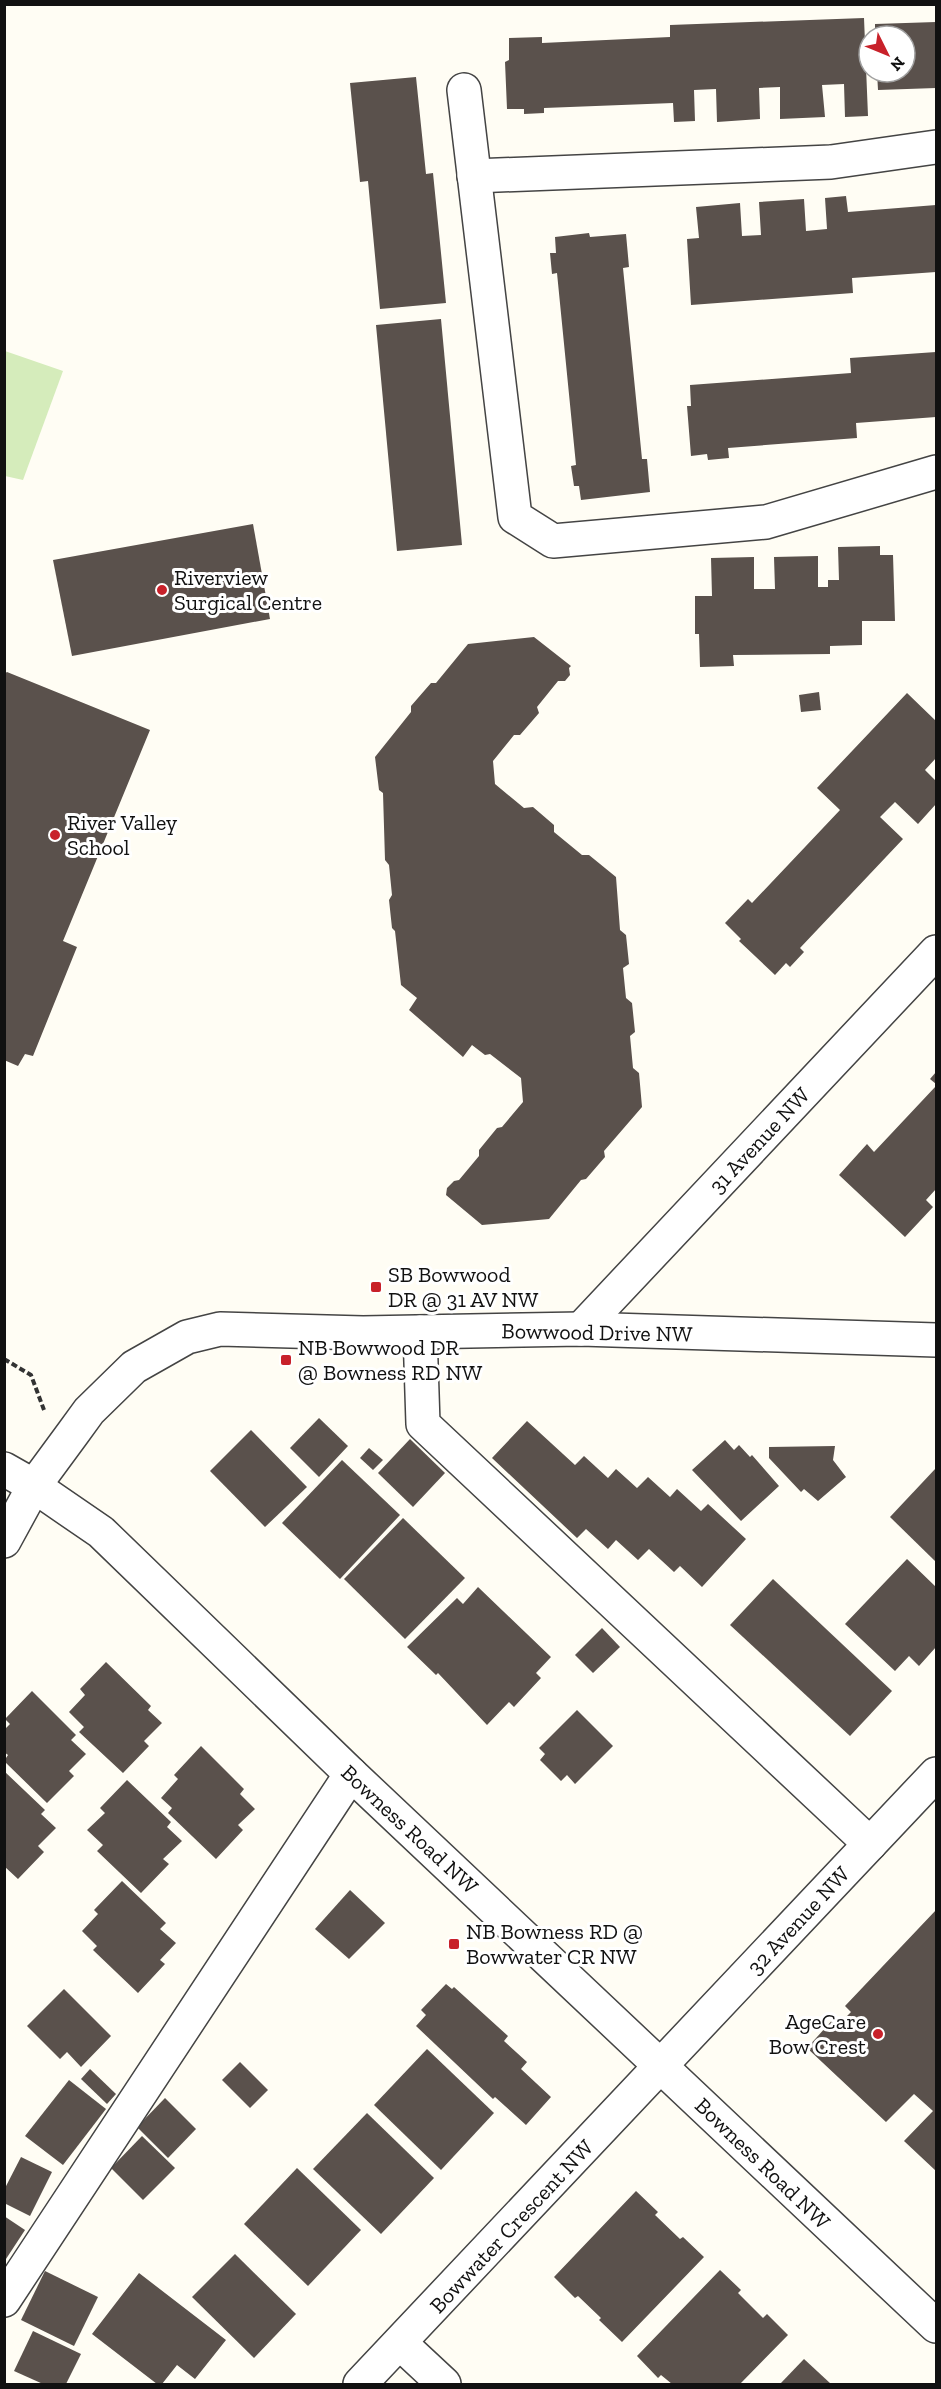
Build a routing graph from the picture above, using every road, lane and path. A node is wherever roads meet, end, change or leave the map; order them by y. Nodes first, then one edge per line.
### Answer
1 (464, 90) dead end
2 (936, 147) edge
3 (474, 176) junction
4 (936, 472) edge
5 (936, 952) edge
6 (581, 1329) junction
7 (420, 1332) junction
8 (936, 1340) edge
9 (4, 1359) edge
10 (44, 1407) dead end
11 (4, 1469) edge
12 (34, 1486) junction
13 (4, 1541) edge
14 (351, 1774) junction
15 (936, 1774) edge
16 (870, 1844) junction
17 (661, 2067) junction
18 (4, 2300) edge
19 (936, 2326) edge
20 (400, 2343) junction
21 (360, 2385) edge
22 (444, 2385) edge

1 - 3 street
2 - 3 street
3 - 4 street
5 - 6 street, 31 Avenue NW
6 - 7 street, Bowwood Drive NW
6 - 8 street, Bowwood Drive NW
7 - 12 street, Bowwood Drive NW
7 - 16 street
9 - 10 path
11 - 12 street, Bowness Road NW
12 - 13 street, Bowwood Drive NW
12 - 14 street, Bowness Road NW
14 - 17 street, Bowness Road NW
14 - 18 street
15 - 16 street, 32 Avenue NW
16 - 17 street, 32 Avenue NW
17 - 19 street, Bowness Road NW
17 - 20 street, Bowwater Crescent NW
20 - 21 street, Bowwater Crescent NW
20 - 22 street

